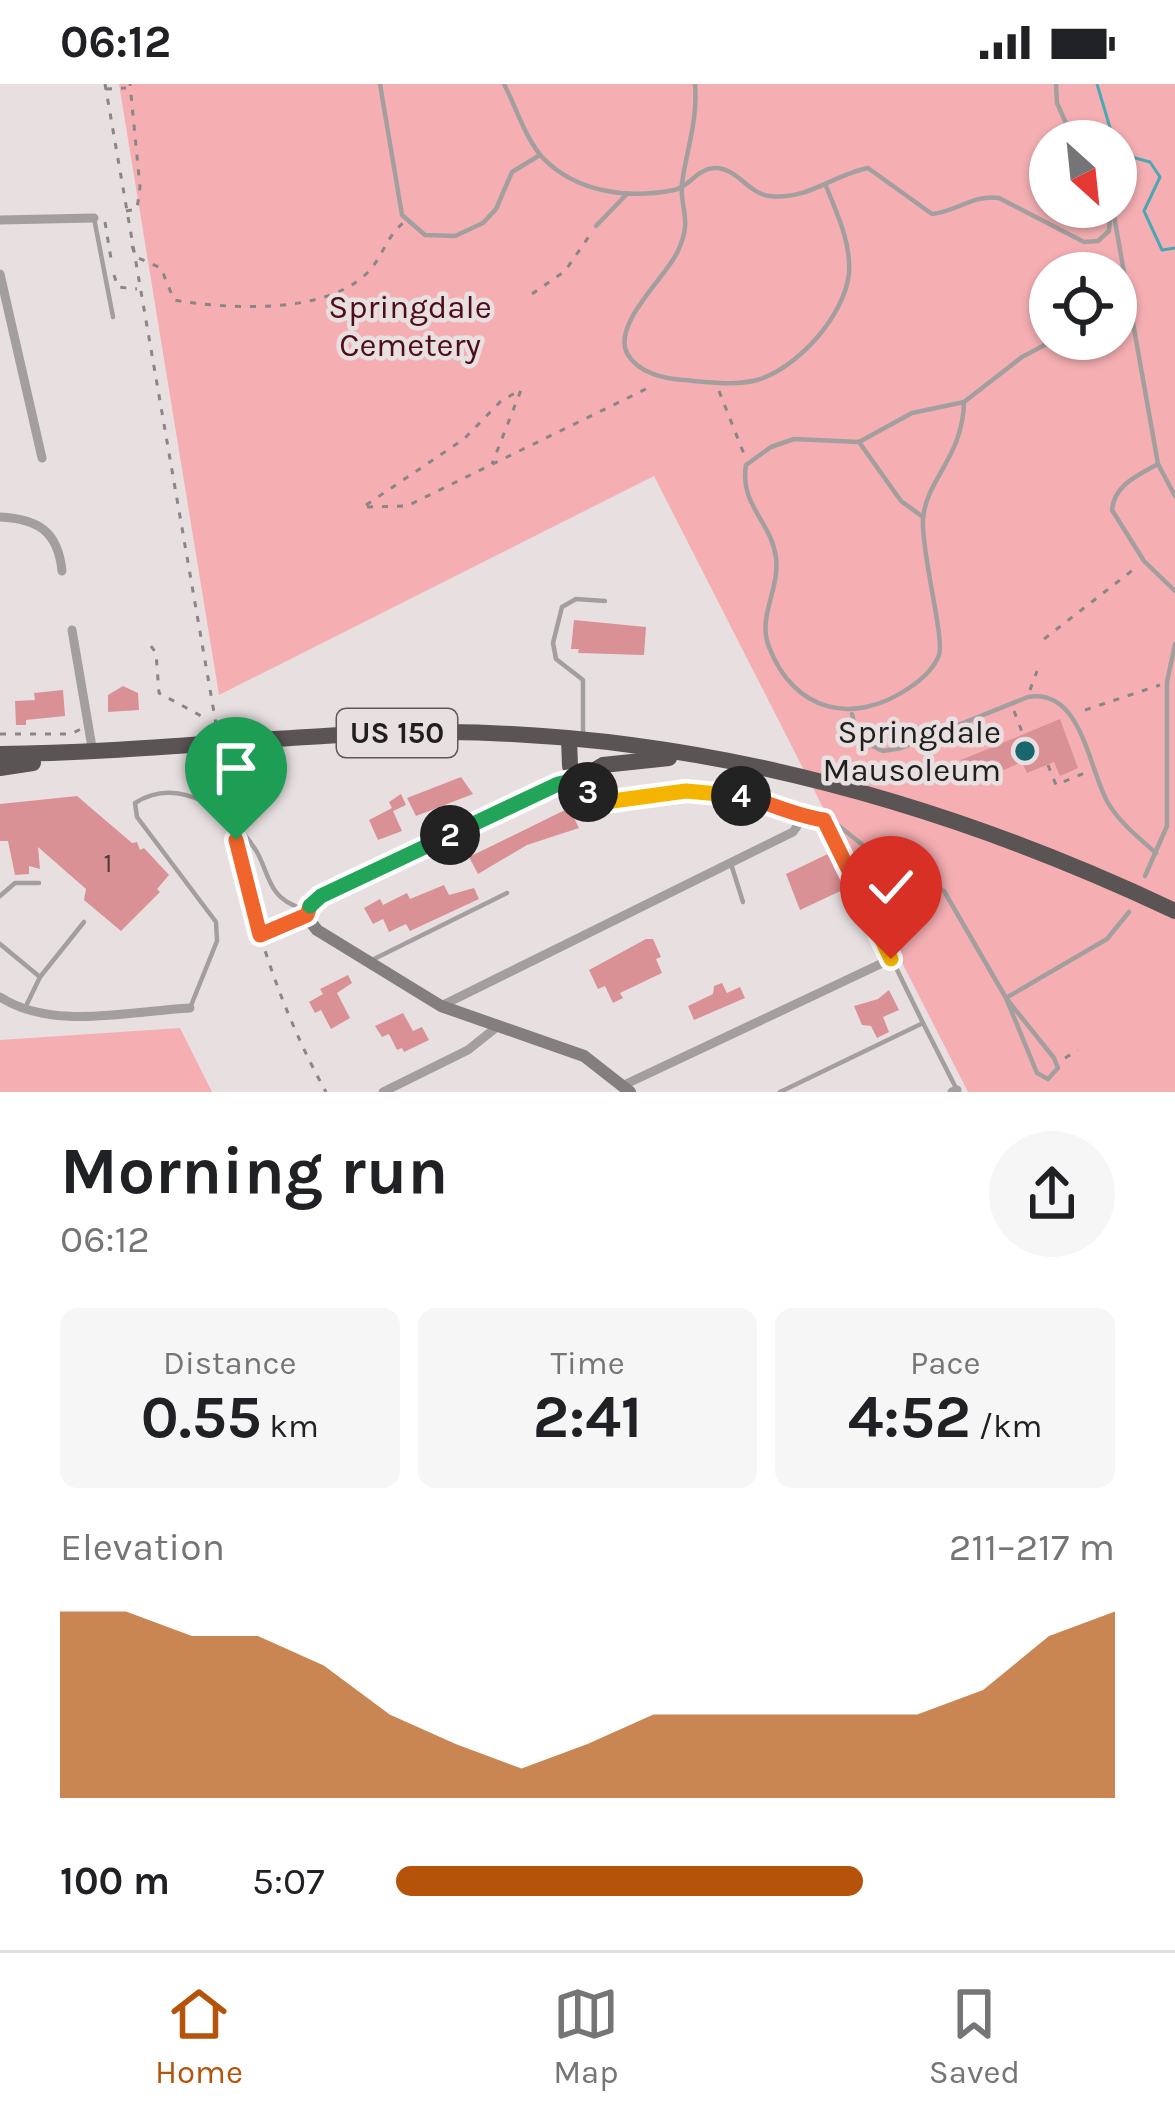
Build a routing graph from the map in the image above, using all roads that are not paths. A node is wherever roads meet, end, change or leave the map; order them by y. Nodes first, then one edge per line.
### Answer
1 (380, 84) edge
2 (504, 84) edge
3 (695, 84) edge
4 (1056, 84) edge
5 (1065, 120) edge
6 (540, 155) junction
7 (826, 186) junction
8 (681, 189) junction
9 (626, 196) junction
10 (1029, 214) edge
11 (94, 218) joint
12 (0, 220) edge
13 (596, 226) road end
14 (1057, 228) edge
15 (1109, 228) edge
16 (0, 274) edge
17 (113, 317) dead end
18 (1137, 352) edge
19 (1029, 353) edge
20 (964, 402) junction
21 (859, 442) junction
22 (42, 458) dead end
23 (1158, 464) junction
24 (1175, 496) edge
25 (0, 517) edge
26 (922, 517) junction
27 (62, 571) dead end
28 (1175, 591) edge
29 (605, 601) dead end
30 (72, 630) dead end
31 (1175, 644) edge
32 (851, 711) junction
33 (576, 739) junction
34 (0, 754) edge
35 (93, 754) junction
36 (736, 762) junction
37 (0, 768) edge
38 (575, 772) junction
39 (558, 784) joint
40 (799, 817) junction
41 (824, 820) junction
42 (1156, 853) junction
43 (730, 864) junction
44 (1145, 876) dead end
45 (40, 883) dead end
46 (507, 893) dead end
47 (0, 896) edge
48 (743, 902) dead end
49 (1175, 911) edge
50 (1129, 912) dead end
51 (307, 913) junction
52 (84, 922) dead end
53 (0, 944) edge
54 (891, 959) junction
55 (367, 962) junction
56 (40, 977) junction
57 (0, 997) edge
58 (1006, 998) junction
59 (441, 1006) junction
60 (190, 1008) joint
61 (24, 1010) junction
62 (923, 1023) junction
63 (498, 1026) junction
64 (627, 1089) edge
65 (956, 1091) edge
66 (383, 1092) edge
67 (780, 1092) edge

1 - 6 lane
2 - 6 lane
3 - 8 lane
4 - 5 lane
6 - 9 lane
7 - 8 lane
7 - 8 lane
7 - 10 lane
8 - 9 lane
9 - 13 lane
11 - 12 street
11 - 17 lane
14 - 15 lane
16 - 22 street
18 - 23 lane
19 - 20 lane
20 - 21 lane
20 - 26 lane
21 - 26 lane
21 - 32 lane
23 - 24 lane
23 - 28 lane
25 - 27 street
26 - 32 lane
29 - 33 lane
30 - 35 street
31 - 42 lane
32 - 42 lane
33 - 35 highway, US 150
33 - 36 highway, US 150
33 - 38 highway
34 - 35 highway, US 150
35 - 37 highway, US 150
36 - 38 highway
36 - 49 highway, US 150
38 - 39 highway
38 - 40 street
39 - 51 street
40 - 41 lane
40 - 43 street
41 - 54 lane
41 - 58 lane
42 - 44 lane
43 - 48 lane
43 - 59 street
45 - 47 lane
46 - 55 lane
50 - 58 lane
51 - 55 street
51 - 60 lane
52 - 56 lane
53 - 56 lane
54 - 62 lane
54 - 64 street
55 - 59 street
56 - 61 lane
57 - 61 street
58 - 58 lane
59 - 63 street
60 - 61 street
62 - 65 lane
62 - 67 lane
63 - 64 street
63 - 66 street

